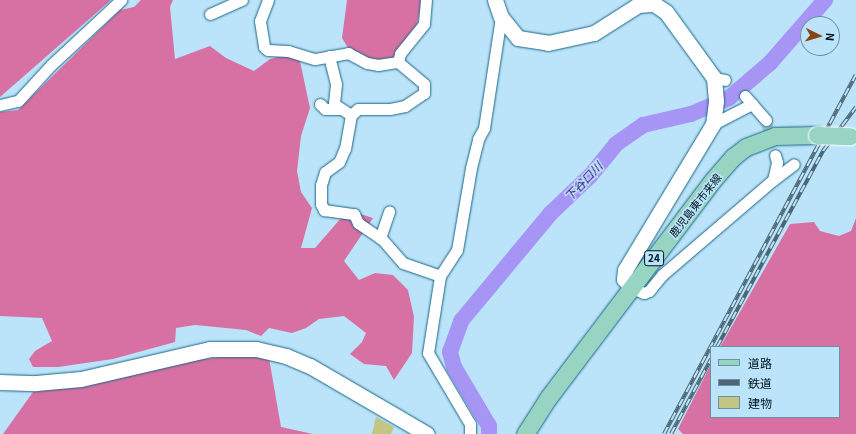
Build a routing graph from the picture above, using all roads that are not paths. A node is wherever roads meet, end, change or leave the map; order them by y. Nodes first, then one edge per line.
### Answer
1 (121, 0) edge
2 (242, 0) edge
3 (426, 0) edge
4 (495, 0) edge
5 (264, 1) edge
6 (210, 14) dead end
7 (501, 16) junction
8 (329, 56) junction
9 (398, 62) junction
10 (320, 104) dead end
11 (0, 105) edge
12 (339, 109) junction
13 (351, 114) junction
14 (714, 119) junction
15 (766, 120) tunnel mouth
16 (853, 136) edge
17 (775, 155) tunnel mouth
18 (794, 164) dead end
19 (773, 180) junction
20 (389, 212) dead end
21 (380, 238) junction
22 (440, 276) junction
23 (632, 288) junction
24 (0, 382) edge
25 (427, 434) edge
26 (470, 434) edge
27 (525, 434) edge

1 - 11 street
2 - 6 street
3 - 9 street
4 - 7 street
5 - 8 street
7 - 14 street
7 - 22 street
8 - 9 street
8 - 12 street
9 - 13 street
10 - 12 street
12 - 13 street
13 - 21 street
14 - 15 street
14 - 23 street
16 - 23 main road, 鹿児島東市来線 / 24, bridge
17 - 19 street
18 - 19 street
19 - 23 street
20 - 21 street
21 - 22 street
22 - 26 street
23 - 27 main road, 鹿児島東市来線 / 24
24 - 25 street

